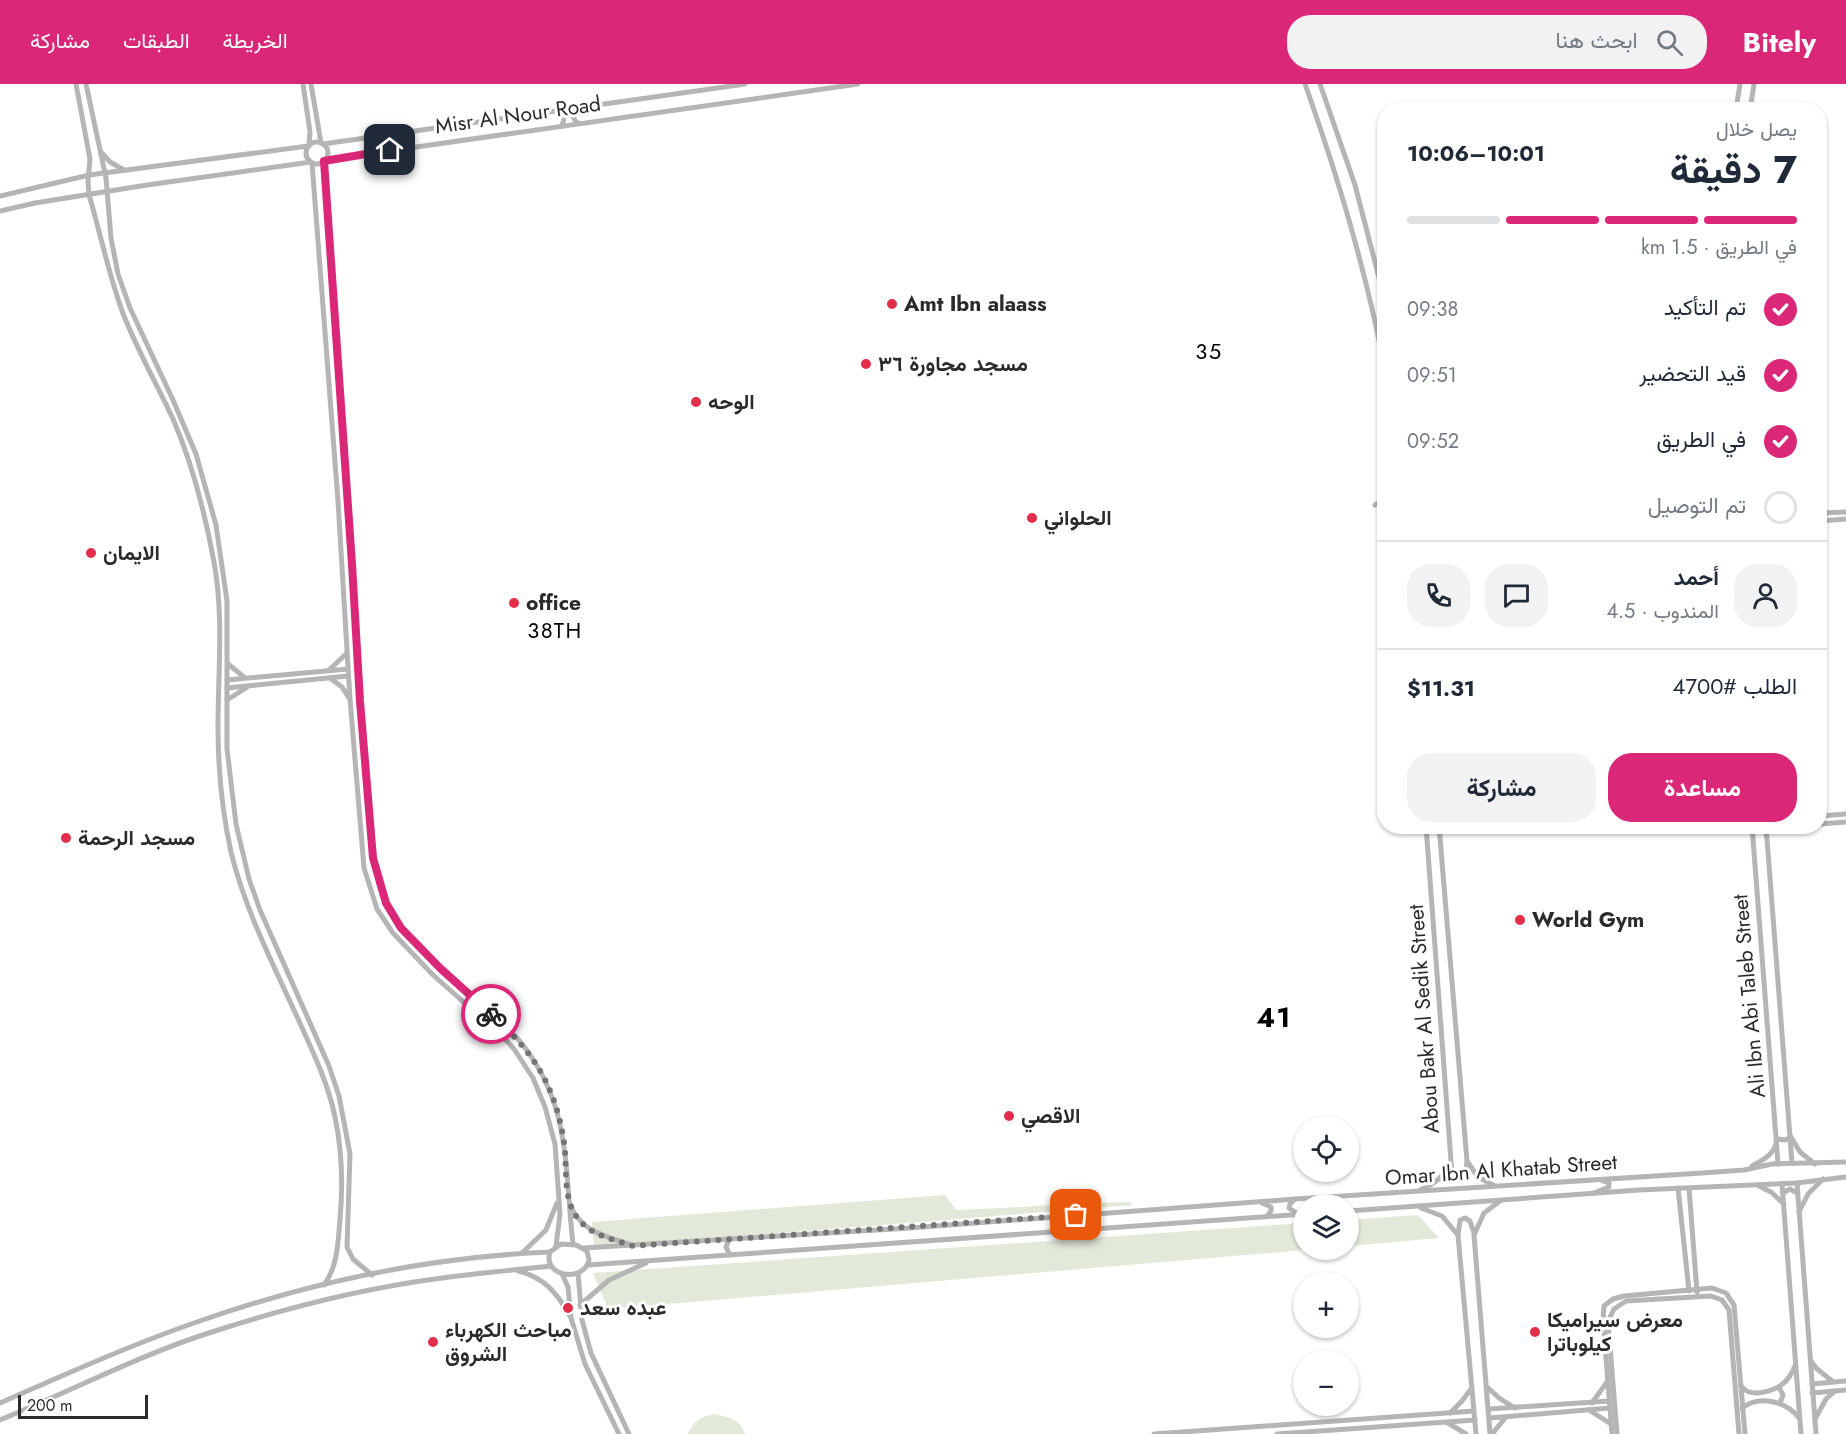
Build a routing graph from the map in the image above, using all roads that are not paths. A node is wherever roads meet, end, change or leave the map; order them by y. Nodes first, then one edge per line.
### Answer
1 (76, 84) edge
2 (86, 84) edge
3 (303, 84) edge
4 (311, 84) edge
5 (745, 84) edge
6 (858, 84) edge
7 (1305, 84) edge
8 (1320, 84) edge
9 (1740, 84) edge
10 (1754, 84) edge
11 (833, 86) edge
12 (816, 87) edge
13 (1737, 102) edge
14 (1751, 102) edge
15 (575, 108) junction
16 (558, 111) junction
17 (579, 123) junction
18 (562, 126) junction
19 (318, 131) junction
20 (310, 132) junction
21 (322, 143) junction
22 (309, 146) junction
23 (99, 149) junction
24 (325, 160) junction
25 (312, 163) junction
26 (125, 170) junction
27 (324, 171) junction
28 (314, 172) junction
29 (104, 173) junction
30 (89, 175) junction
31 (107, 192) junction
32 (89, 195) junction
33 (0, 196) edge
34 (0, 212) edge
35 (1377, 270) edge
36 (1377, 331) edge
37 (1846, 512) edge
38 (1827, 513) edge
39 (1846, 519) edge
40 (1827, 520) edge
41 (347, 653) junction
42 (227, 664) junction
43 (348, 669) junction
44 (328, 671) junction
45 (348, 676) junction
46 (245, 678) junction
47 (330, 678) junction
48 (227, 680) junction
49 (248, 686) junction
50 (227, 688) junction
51 (350, 699) junction
52 (227, 700) junction
53 (234, 809) junction
54 (224, 811) junction
55 (1846, 814) edge
56 (1827, 815) edge
57 (1846, 822) edge
58 (1827, 823) edge
59 (236, 824) junction
60 (226, 825) junction
61 (1427, 834) edge
62 (1440, 834) edge
63 (1753, 834) edge
64 (1766, 834) edge
65 (277, 950) junction
66 (269, 954) junction
67 (1453, 991) junction
68 (1439, 992) junction
69 (1457, 1040) junction
70 (1443, 1041) junction
71 (344, 1114) junction
72 (335, 1116) junction
73 (559, 1117) junction
74 (549, 1119) junction
75 (1791, 1137) junction
76 (1777, 1138) junction
77 (1451, 1161) junction
78 (1467, 1161) junction
79 (1846, 1162) edge
80 (1792, 1163) junction
81 (1778, 1164) junction
82 (1816, 1164) junction
83 (1744, 1170) junction
84 (1846, 1177) edge
85 (1636, 1178) junction
86 (1824, 1178) junction
87 (1589, 1180) junction
88 (1797, 1183) junction
89 (1751, 1184) junction
90 (1782, 1184) junction
91 (1495, 1186) junction
92 (1678, 1188) junction
93 (1689, 1188) junction
94 (568, 1189) junction
95 (1639, 1190) junction
96 (1416, 1191) junction
97 (1783, 1193) junction
98 (1797, 1193) junction
99 (1359, 1195) edge
100 (1590, 1195) junction
101 (558, 1198) junction
102 (1293, 1199) edge
103 (1504, 1200) junction
104 (1260, 1202) junction
105 (1784, 1204) junction
106 (1407, 1207) junction
107 (1359, 1210) edge
108 (1799, 1214) junction
109 (1293, 1215) edge
110 (1266, 1217) junction
111 (1458, 1235) junction
112 (1474, 1235) junction
113 (729, 1239) junction
114 (573, 1244) junction
115 (556, 1246) junction
116 (633, 1246) junction
117 (583, 1248) junction
118 (1694, 1248) junction
119 (1685, 1249) junction
120 (550, 1252) junction
121 (522, 1253) junction
122 (730, 1255) junction
123 (656, 1260) junction
124 (588, 1264) junction
125 (550, 1266) junction
126 (513, 1270) junction
127 (578, 1273) junction
128 (562, 1274) junction
129 (372, 1275) junction
130 (324, 1285) junction
131 (1697, 1289) junction
132 (1689, 1290) junction
133 (1654, 1296) junction
134 (1697, 1296) junction
135 (1690, 1297) junction
136 (580, 1305) junction
137 (233, 1310) junction
138 (1806, 1314) junction
139 (1791, 1315) junction
140 (571, 1318) junction
141 (225, 1320) junction
142 (238, 1324) junction
143 (1734, 1338) junction
144 (1735, 1357) junction
145 (1809, 1359) junction
146 (1796, 1364) junction
147 (1607, 1381) junction
148 (1846, 1381) edge
149 (1834, 1382) junction
150 (1740, 1383) junction
151 (1812, 1384) junction
152 (1472, 1387) junction
153 (1487, 1387) junction
154 (1779, 1387) junction
155 (1846, 1390) edge
156 (1835, 1391) junction
157 (1753, 1393) junction
158 (1812, 1393) junction
159 (1754, 1402) junction
160 (0, 1403) edge
161 (1592, 1403) junction
162 (1780, 1403) junction
163 (1609, 1405) junction
164 (1743, 1407) junction
165 (1517, 1408) junction
166 (1489, 1409) junction
167 (1506, 1409) junction
168 (1588, 1410) junction
169 (1474, 1412) junction
170 (1452, 1413) junction
171 (1506, 1417) junction
172 (1376, 1418) junction
173 (1490, 1418) junction
174 (1, 1419) edge
175 (1799, 1419) junction
176 (1474, 1420) junction
177 (1815, 1420) junction
178 (1454, 1421) junction
179 (1447, 1422) junction
180 (1611, 1424) junction
181 (1377, 1427) junction
182 (1203, 1432) edge
183 (619, 1434) edge
184 (629, 1434) edge
185 (1154, 1434) edge
186 (1277, 1434) edge
187 (1466, 1434) edge
188 (1476, 1434) edge
189 (1491, 1434) edge
190 (1612, 1434) edge
191 (1617, 1434) edge
192 (1739, 1434) edge
193 (1745, 1434) edge
194 (1801, 1434) edge
195 (1816, 1434) edge

1 - 30 street
2 - 23 street
3 - 20 street
4 - 19 street
5 - 15 street, Misr Al Nour Road
6 - 11 street, Misr Al Nour Road
7 - 36 street
8 - 35 street
9 - 13 street
10 - 14 street
11 - 12 street, Misr Al Nour Road
12 - 17 street, Misr Al Nour Road
15 - 16 street, Misr Al Nour Road
15 - 17 street
16 - 18 street
16 - 21 street, Misr Al Nour Road
17 - 18 street, Misr Al Nour Road
18 - 24 street, Misr Al Nour Road
19 - 20 street
19 - 21 street
20 - 22 street
21 - 22 street
21 - 24 street
22 - 25 street
22 - 26 street
23 - 26 street
23 - 29 street
24 - 25 street
24 - 27 street
25 - 28 street
25 - 31 street
26 - 29 street
27 - 28 street
27 - 73 street
28 - 41 street
29 - 30 street
29 - 31 street
30 - 32 street
30 - 33 street
31 - 32 street
31 - 42 street
32 - 34 street
32 - 54 street
37 - 38 street
39 - 40 street
41 - 43 street
41 - 44 street
42 - 46 street
42 - 48 street
43 - 44 street
43 - 45 street
44 - 46 street
45 - 47 street
45 - 51 street
46 - 48 street
47 - 49 street
47 - 51 street
48 - 50 street
49 - 50 street
49 - 52 street
50 - 52 street
51 - 74 street
52 - 53 street
53 - 54 street
53 - 59 street
54 - 60 street
55 - 56 street
57 - 58 street
59 - 60 street
59 - 65 street
60 - 66 street
61 - 68 street, Abou Bakr Al Sedik Street
62 - 67 street, Abou Bakr Al Sedik Street
63 - 76 street, Ali Ibn Abi Taleb Street
64 - 75 street, Ali Ibn Abi Taleb Street
65 - 66 street
65 - 71 street
66 - 72 street
67 - 68 street
67 - 69 street, Abou Bakr Al Sedik Street
68 - 70 street, Abou Bakr Al Sedik Street
69 - 70 street
69 - 78 street, Abou Bakr Al Sedik Street
70 - 77 street, Abou Bakr Al Sedik Street
71 - 72 street
71 - 129 street
72 - 130 street
73 - 74 street
73 - 94 street
74 - 101 street
75 - 76 street
75 - 80 street, Ali Ibn Abi Taleb Street
75 - 82 street
76 - 81 street, Ali Ibn Abi Taleb Street
76 - 83 street
77 - 78 street
77 - 96 street, Abou Bakr Al Sedik Street
78 - 91 street
79 - 82 street, Omar Ibn Al Khatab Street
80 - 81 street, Omar Ibn Al Khatab Street
80 - 82 street, Omar Ibn Al Khatab Street
81 - 83 street, Omar Ibn Al Khatab Street
83 - 85 street, Omar Ibn Al Khatab Street
84 - 86 street, Omar Ibn Al Khatab Street
85 - 87 street, Omar Ibn Al Khatab Street
85 - 95 street
86 - 88 street, Omar Ibn Al Khatab Street
86 - 108 street
87 - 91 street, Omar Ibn Al Khatab Street
87 - 100 street
88 - 90 street, Omar Ibn Al Khatab Street
88 - 98 street
89 - 90 street, Omar Ibn Al Khatab Street
89 - 93 street, Omar Ibn Al Khatab Street
89 - 105 street
90 - 97 street
91 - 96 street, Omar Ibn Al Khatab Street
92 - 93 street, Omar Ibn Al Khatab Street
92 - 95 street, Omar Ibn Al Khatab Street
92 - 119 street
93 - 118 street
94 - 114 street
94 - 116 street
95 - 100 street, Omar Ibn Al Khatab Street
96 - 99 street, Omar Ibn Al Khatab Street
97 - 98 street
97 - 105 street
98 - 108 street
100 - 103 street, Omar Ibn Al Khatab Street
101 - 115 street
101 - 121 street
102 - 104 street, Omar Ibn Al Khatab Street
103 - 106 street, Omar Ibn Al Khatab Street
103 - 112 street
104 - 110 street
104 - 113 street, Omar Ibn Al Khatab Street
105 - 139 street
106 - 107 street, Omar Ibn Al Khatab Street
106 - 111 street
108 - 138 street
109 - 110 street
110 - 122 street
111 - 112 street
111 - 152 street
112 - 153 street
113 - 116 street, Omar Ibn Al Khatab Street
113 - 122 street
114 - 115 street
114 - 117 street
115 - 120 street
116 - 117 street, Omar Ibn Al Khatab Street
117 - 124 street
118 - 119 street
118 - 131 street
119 - 132 street
120 - 121 street
120 - 125 street
121 - 129 street
122 - 123 street
123 - 124 street
123 - 136 street
124 - 127 street
125 - 126 street
125 - 128 street
126 - 140 street
126 - 142 street
127 - 128 street
127 - 136 street
128 - 140 street
129 - 130 street
130 - 137 street
131 - 132 street
131 - 134 street
131 - 143 street
132 - 133 street
132 - 135 street
133 - 135 street
133 - 147 street
133 - 191 street
134 - 135 street
134 - 143 street
136 - 184 street
137 - 141 street
137 - 142 street
138 - 139 street
138 - 145 street
139 - 146 street
140 - 183 street
141 - 142 street
141 - 160 street
141 - 174 street
143 - 144 street
144 - 150 street
144 - 192 street
145 - 149 street
145 - 151 street
146 - 154 street
146 - 175 street
147 - 161 street
147 - 163 street
148 - 149 street
149 - 151 street
150 - 157 street
150 - 164 street
151 - 158 street
152 - 169 street
152 - 170 street
153 - 165 street
153 - 166 street
154 - 157 street
154 - 162 street
155 - 156 street
156 - 158 street
156 - 177 street
157 - 159 street
158 - 177 street
159 - 162 street
159 - 164 street
161 - 163 street
161 - 165 street
162 - 175 street
163 - 168 street
163 - 180 street
164 - 193 street
165 - 167 street
166 - 167 street
166 - 173 street
167 - 171 street
168 - 171 street
168 - 180 street
169 - 170 street
169 - 176 street
170 - 172 street
170 - 178 street
171 - 173 street
171 - 189 street
172 - 181 street
172 - 182 street
173 - 189 street
175 - 194 street
176 - 178 street
176 - 188 street
177 - 195 street
178 - 179 street
179 - 181 street
179 - 187 street
180 - 190 street
181 - 186 street
182 - 185 street

